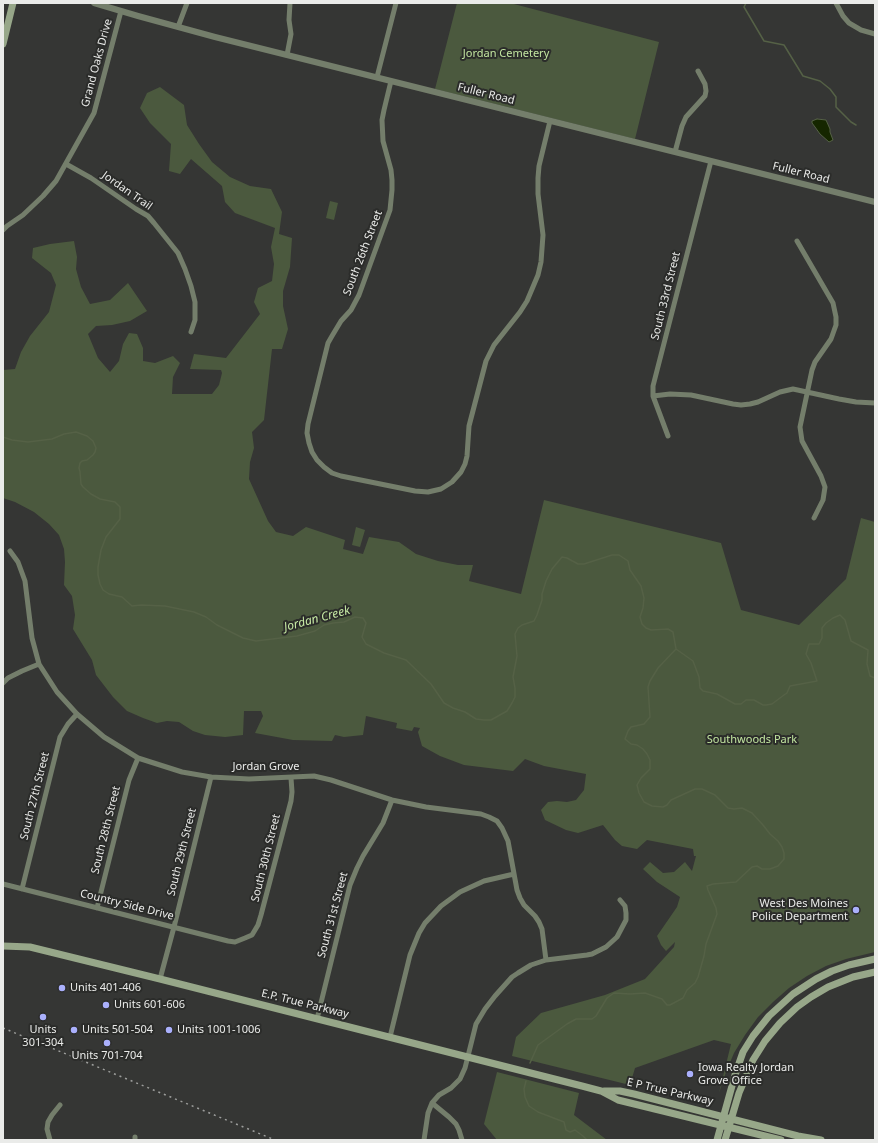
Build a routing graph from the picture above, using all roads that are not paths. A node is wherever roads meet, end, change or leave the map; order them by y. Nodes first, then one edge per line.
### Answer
1 (13, 3) edge
2 (94, 3) edge
3 (187, 3) edge
4 (290, 3) edge
5 (396, 3) edge
6 (836, 3) edge
7 (121, 11) junction
8 (178, 27) junction
9 (875, 34) edge
10 (3, 44) edge
11 (287, 55) junction
12 (698, 71) dead end
13 (377, 77) junction
14 (391, 81) junction
15 (550, 120) junction
16 (675, 152) junction
17 (711, 161) junction
18 (66, 164) junction
19 (875, 202) edge
20 (3, 230) edge
21 (797, 241) dead end
22 (191, 332) dead end
23 (807, 392) junction
24 (653, 396) junction
25 (875, 403) edge
26 (668, 436) dead end
27 (814, 518) dead end
28 (10, 551) dead end
29 (39, 664) junction
30 (3, 683) edge
31 (77, 714) junction
32 (138, 758) junction
33 (211, 777) junction
34 (291, 778) junction
35 (392, 800) junction
36 (514, 874) junction
37 (3, 884) edge
38 (22, 889) junction
39 (620, 900) dead end
40 (97, 908) junction
41 (174, 928) junction
42 (246, 938) joint
43 (3, 946) edge
44 (875, 959) edge
45 (546, 960) junction
46 (875, 972) edge
47 (160, 979) junction
48 (317, 1019) junction
49 (390, 1037) junction
50 (467, 1057) junction
51 (601, 1091) junction
52 (432, 1103) junction
53 (60, 1105) dead end
54 (723, 1116) junction
55 (731, 1119) junction
56 (720, 1125) junction
57 (728, 1127) junction
58 (50, 1140) edge
59 (424, 1140) edge
60 (462, 1140) edge
61 (717, 1140) edge
62 (725, 1140) edge
63 (781, 1140) edge
64 (821, 1140) edge

1 - 10 main road
2 - 7 street, Fuller Road
3 - 8 street
4 - 11 street
5 - 13 street
6 - 9 street
7 - 8 street, Fuller Road
7 - 18 street, Grand Oaks Drive
8 - 11 street, Fuller Road
11 - 13 street, Fuller Road
12 - 16 street
13 - 14 street, Fuller Road
14 - 15 street, Fuller Road
14 - 15 street, South 26th Street
15 - 16 street, Fuller Road
16 - 17 street, Fuller Road
17 - 19 street, Fuller Road
17 - 24 street, South 33rd Street
18 - 20 street, Grand Oaks Drive
18 - 22 street, Jordan Trail
21 - 23 street
23 - 24 street
23 - 25 street
23 - 27 street
24 - 26 street, South 33rd Street
28 - 29 street, Jordan Grove
29 - 30 street
29 - 31 street, Jordan Grove
31 - 32 street, Jordan Grove
31 - 38 street, South 27th Street
32 - 33 street, Jordan Grove
32 - 40 street, South 28th Street
33 - 34 street, Jordan Grove
33 - 41 street, South 29th Street
34 - 35 street, Jordan Grove
34 - 42 street, South 30th Street
35 - 36 street, Jordan Grove
35 - 48 street, South 31st Street
36 - 45 street, Jordan Grove
36 - 49 street
37 - 38 street, Country Side Drive
38 - 40 street, Country Side Drive
39 - 45 street
40 - 41 street, Country Side Drive
41 - 42 street, Country Side Drive
41 - 47 street, South 29th Street
43 - 47 main road, E.P. True Parkway
44 - 54 main road
45 - 50 street
46 - 55 main road
47 - 48 main road, E.P. True Parkway
48 - 49 main road, E.P. True Parkway
49 - 50 main road, E.P. True Parkway
50 - 51 main road, E.P. True Parkway
50 - 52 street
51 - 54 main road, E P True Parkway
51 - 56 main road, E P True Parkway
52 - 59 street
52 - 60 street
53 - 58 street
54 - 55 main road, E P True Parkway
54 - 56 main road
55 - 57 main road
55 - 64 main road, E P True Parkway
56 - 57 main road, E P True Parkway
56 - 61 main road
57 - 62 main road
57 - 63 main road, E P True Parkway

